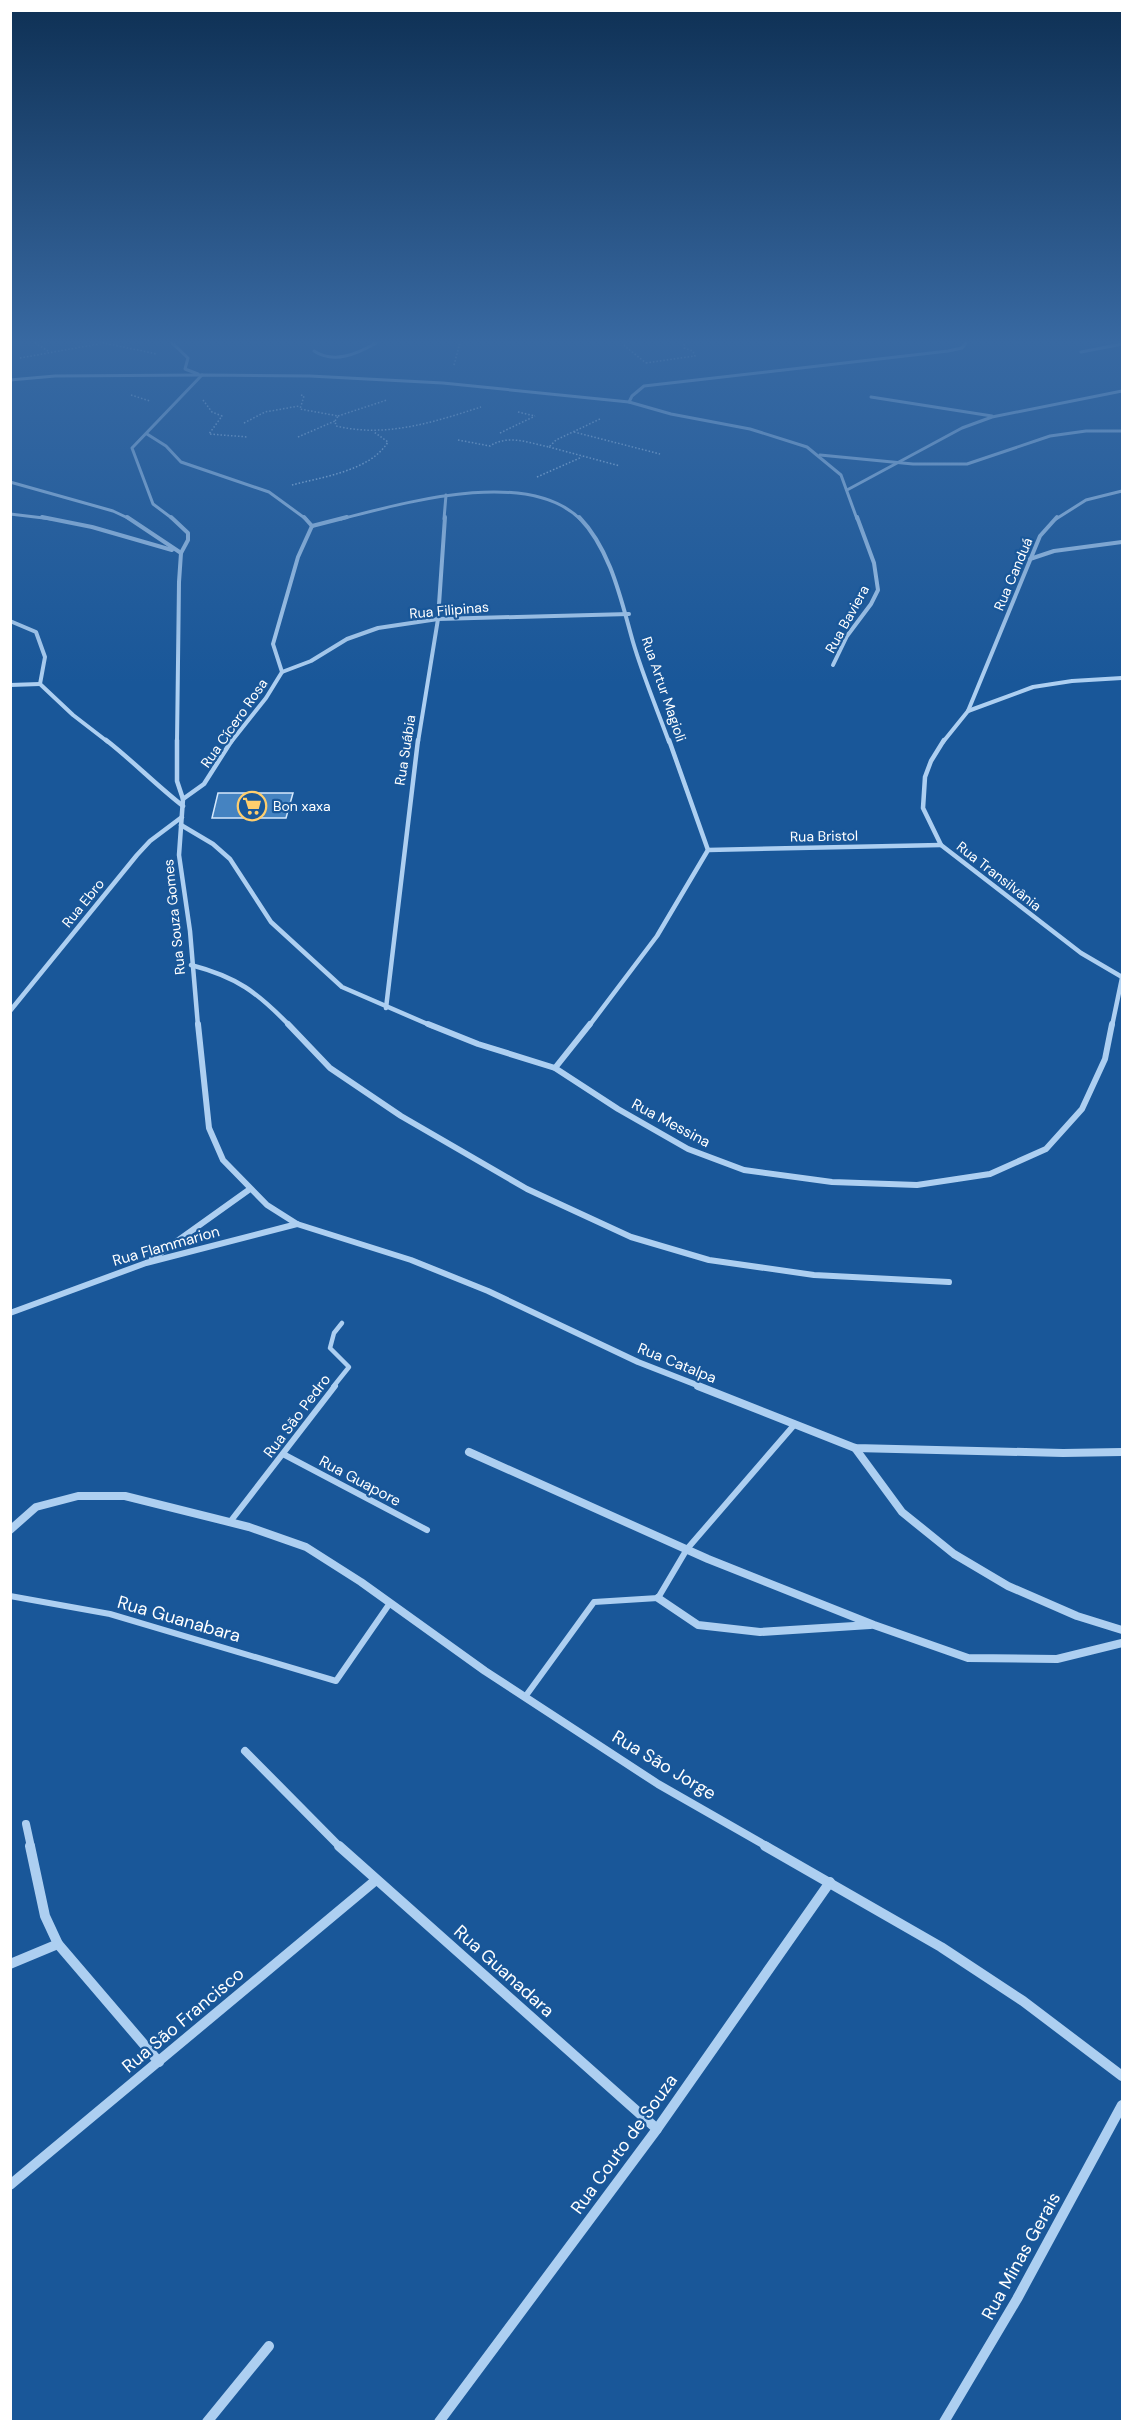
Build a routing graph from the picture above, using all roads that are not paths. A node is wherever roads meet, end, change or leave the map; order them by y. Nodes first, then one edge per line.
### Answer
1 (135, 456) edge
2 (176, 456) edge
3 (820, 456) edge
4 (835, 456) edge
5 (910, 456) edge
6 (991, 456) edge
7 (900, 462) junction
8 (10, 482) edge
9 (847, 490) junction
10 (1122, 491) edge
11 (446, 495) junction
12 (10, 514) edge
13 (312, 526) junction
14 (1122, 542) edge
15 (181, 553) junction
16 (1030, 558) junction
17 (629, 614) junction
18 (438, 619) junction
19 (10, 621) edge
20 (833, 665) dead end
21 (282, 672) junction
22 (1122, 678) edge
23 (40, 684) junction
24 (10, 685) edge
25 (968, 711) junction
26 (183, 799) junction
27 (183, 806) junction
28 (182, 817) junction
29 (181, 825) junction
30 (941, 846) junction
31 (708, 850) junction
32 (191, 965) junction
33 (1122, 977) edge
34 (386, 1008) junction
35 (10, 1011) edge
36 (555, 1068) junction
37 (250, 1189) junction
38 (297, 1224) junction
39 (146, 1263) junction
40 (949, 1282) dead end
41 (10, 1313) edge
42 (342, 1323) dead end
43 (795, 1424) junction
44 (855, 1448) junction
45 (469, 1452) dead end
46 (1122, 1452) edge
47 (283, 1454) junction
48 (230, 1522) junction
49 (10, 1530) edge
50 (426, 1530) dead end
51 (687, 1549) junction
52 (10, 1596) edge
53 (658, 1598) junction
54 (390, 1603) junction
55 (874, 1625) junction
56 (1122, 1630) edge
57 (1122, 1643) edge
58 (525, 1697) junction
59 (245, 1751) dead end
60 (26, 1824) dead end
61 (376, 1880) junction
62 (830, 1882) junction
63 (58, 1944) junction
64 (10, 1964) edge
65 (159, 2062) junction
66 (1122, 2076) edge
67 (1122, 2104) edge
68 (657, 2129) junction
69 (10, 2185) edge
70 (269, 2346) dead end
71 (207, 2421) edge
72 (439, 2421) edge
73 (944, 2421) edge

1 - 15 street, Rua Souza Gomes
2 - 13 street
3 - 9 street, Rua Baviera
4 - 7 street, Rua Baviera
5 - 7 street
6 - 7 street, Rua Baviera
7 - 9 street
8 - 15 street
9 - 20 street, Rua Baviera
10 - 16 street, Rua Canduá
11 - 13 street, Rua Artur Magioli
11 - 17 street, Rua Artur Magioli
11 - 18 street, Rua Suábia
12 - 15 street
13 - 21 street, Rua Cícero Rosa
14 - 16 street
15 - 26 street, Rua Souza Gomes
16 - 25 street, Rua Canduá
17 - 18 street, Rua Filipinas
17 - 31 street, Rua Artur Magioli
18 - 21 street, Rua Filipinas
18 - 34 street, Rua Suábia
19 - 23 street
21 - 26 street, Rua Cícero Rosa
22 - 25 street
23 - 24 street
23 - 27 street
25 - 30 street, Rua Transilvânia
26 - 27 street, Rua Souza Gomes
27 - 28 street, Rua Souza Gomes
28 - 29 street, Rua Souza Gomes
28 - 35 street, Rua Ebro
29 - 32 street, Rua Souza Gomes
29 - 34 street, Rua Messina
30 - 31 street, Rua Bristol
30 - 33 street, Rua Transilvânia
31 - 36 street
32 - 37 street, Rua Souza Gomes
32 - 40 street
33 - 36 street, Rua Messina
34 - 36 street, Rua Messina
37 - 38 street, Rua Catalpa
37 - 39 street
38 - 39 street, Rua Flammarion
38 - 43 street, Rua Catalpa
39 - 41 street, Rua Flammarion
42 - 47 lane, Rua São Pedro
43 - 44 street, Rua Catalpa
43 - 51 lane
44 - 46 street, Rua Catalpa
44 - 56 street
45 - 51 street
47 - 48 lane, Rua São Pedro
47 - 50 lane, Rua Guapore
48 - 49 street, Rua São Jorge
48 - 54 street, Rua São Jorge
51 - 53 lane
51 - 55 street
52 - 54 lane, Rua Guanabara
53 - 55 street
53 - 58 lane
54 - 58 street, Rua São Jorge
55 - 57 street
58 - 62 street, Rua São Jorge
59 - 61 street, Rua Guanadara
60 - 63 street
61 - 65 street, Rua São Francisco
61 - 68 street, Rua Guanadara
62 - 66 street, Rua São Jorge
62 - 68 street, Rua Couto de Souza
63 - 64 street
63 - 65 street
65 - 69 street, Rua São Francisco
67 - 73 street, Rua Minas Gerais
68 - 72 street, Rua Couto de Souza
70 - 71 street

